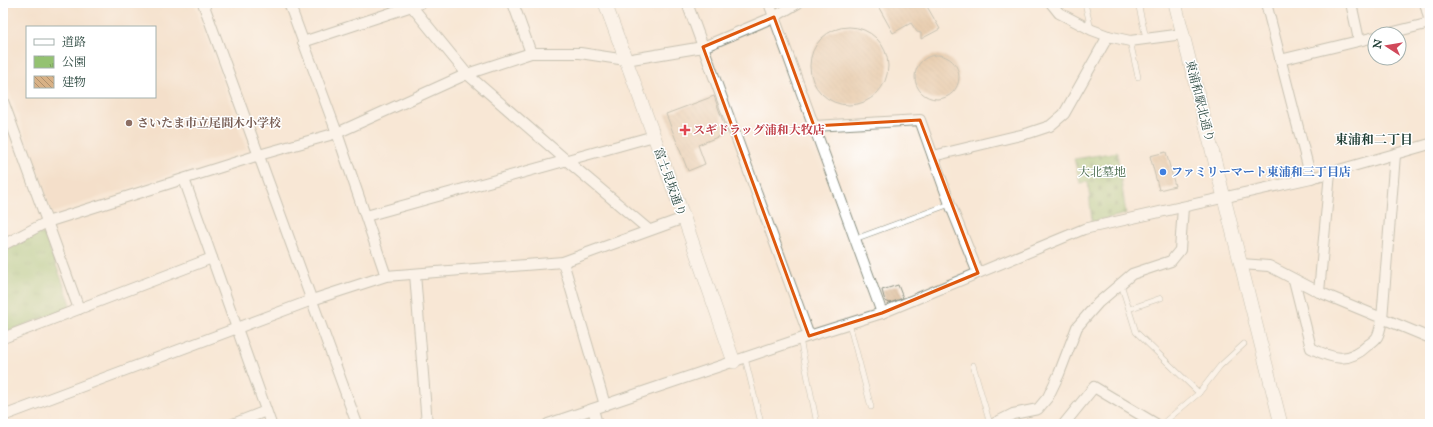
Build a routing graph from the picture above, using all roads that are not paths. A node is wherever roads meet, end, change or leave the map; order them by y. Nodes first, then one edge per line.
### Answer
1 (204, 3) edge
2 (289, 3) edge
3 (421, 3) edge
4 (513, 3) edge
5 (605, 3) edge
6 (687, 3) edge
7 (769, 3) edge
8 (798, 3) edge
9 (1050, 3) edge
10 (1085, 3) edge
11 (1138, 3) edge
12 (1175, 3) edge
13 (1266, 3) edge
14 (1351, 3) edge
15 (1425, 3) edge
16 (410, 4) edge
17 (774, 18) junction
18 (1430, 22) edge
19 (1407, 28) edge
20 (1092, 30) junction
21 (1183, 34) junction
22 (1108, 36) junction
23 (1146, 38) junction
24 (1367, 39) edge
25 (1130, 40) junction
26 (1360, 40) junction
27 (304, 42) junction
28 (703, 47) junction
29 (531, 53) junction
30 (626, 60) junction
31 (1280, 60) junction
32 (468, 74) junction
33 (1138, 77) dead end
34 (3, 101) edge
35 (814, 126) junction
36 (337, 133) junction
37 (654, 136) junction
38 (1430, 144) edge
39 (259, 155) junction
40 (1395, 155) junction
41 (933, 156) junction
42 (566, 160) junction
43 (1330, 173) junction
44 (184, 178) junction
45 (1311, 178) junction
46 (1224, 198) junction
47 (950, 204) junction
48 (1183, 208) junction
49 (366, 216) junction
50 (684, 218) junction
51 (47, 222) junction
52 (650, 230) junction
53 (855, 239) junction
54 (3, 245) edge
55 (212, 258) junction
56 (563, 262) junction
57 (1241, 264) junction
58 (978, 273) junction
59 (415, 274) junction
60 (386, 276) junction
61 (1294, 280) junction
62 (1121, 284) junction
63 (1319, 292) junction
64 (1161, 298) dead end
65 (312, 300) junction
66 (79, 309) junction
67 (1129, 309) junction
68 (882, 313) junction
69 (1382, 319) junction
70 (849, 323) junction
71 (237, 328) junction
72 (804, 337) junction
73 (3, 338) edge
74 (1430, 338) edge
75 (1244, 344) dead end
76 (740, 360) junction
77 (973, 365) dead end
78 (1199, 393) junction
79 (605, 406) junction
80 (871, 407) dead end
81 (593, 410) junction
82 (266, 411) junction
83 (3, 416) edge
84 (761, 423) dead end
85 (233, 424) edge
86 (271, 424) edge
87 (358, 424) edge
88 (427, 424) edge
89 (548, 424) edge
90 (597, 424) edge
91 (817, 424) edge
92 (991, 424) edge
93 (1064, 424) edge
94 (1156, 424) edge
95 (1162, 424) edge
96 (1281, 424) edge

1 - 39 street
2 - 27 street
3 - 16 street
4 - 29 street
5 - 30 street, 富士見坂通り
6 - 28 street
7 - 17 street
8 - 17 street
9 - 20 street
10 - 20 lane
11 - 23 lane
12 - 21 street, 東浦和駅北通り
13 - 31 street
14 - 26 street
15 - 18 street
16 - 27 street
16 - 32 street
17 - 28 street
17 - 35 street
18 - 19 street
20 - 22 street
21 - 23 street
21 - 46 street, 東浦和駅北通り
22 - 25 street
22 - 41 street
23 - 25 street
24 - 26 street
25 - 33 lane
26 - 31 street
27 - 36 street
28 - 30 street
28 - 72 street
29 - 30 street
29 - 32 street
30 - 37 street, 富士見坂通り
31 - 45 street
32 - 36 street
32 - 42 street
34 - 51 street
35 - 41 street
35 - 53 street
36 - 39 street
36 - 49 street
37 - 42 street
37 - 50 street, 富士見坂通り
38 - 40 street
39 - 44 street
39 - 65 street
40 - 43 street
40 - 69 street
41 - 47 street
42 - 49 street
42 - 52 street
43 - 45 street
43 - 63 street
44 - 51 street
44 - 55 street
45 - 46 street
46 - 48 street
46 - 57 street, 東浦和駅北通り
47 - 53 lane
47 - 58 street
48 - 58 street
48 - 62 street
49 - 60 street
50 - 52 street
50 - 76 street, 富士見坂通り
51 - 54 street
51 - 66 street
52 - 56 street
53 - 68 street
55 - 66 street
55 - 71 street
56 - 59 street
56 - 79 street
57 - 61 street
57 - 96 street, 東浦和駅北通り
58 - 68 street
59 - 60 street
59 - 88 street
60 - 65 street
61 - 63 street
61 - 69 street
62 - 67 lane
62 - 92 street
63 - 69 street
64 - 67 lane
65 - 71 street
65 - 87 street
66 - 73 street
67 - 78 lane
68 - 70 street
69 - 74 street
70 - 72 street
70 - 80 lane
71 - 82 street
71 - 83 street
72 - 76 street
72 - 91 lane
75 - 78 lane
76 - 79 street
76 - 84 lane
77 - 92 lane
78 - 95 lane
79 - 81 street
81 - 89 street
81 - 90 street
82 - 85 street
82 - 86 street
93 - 94 street

